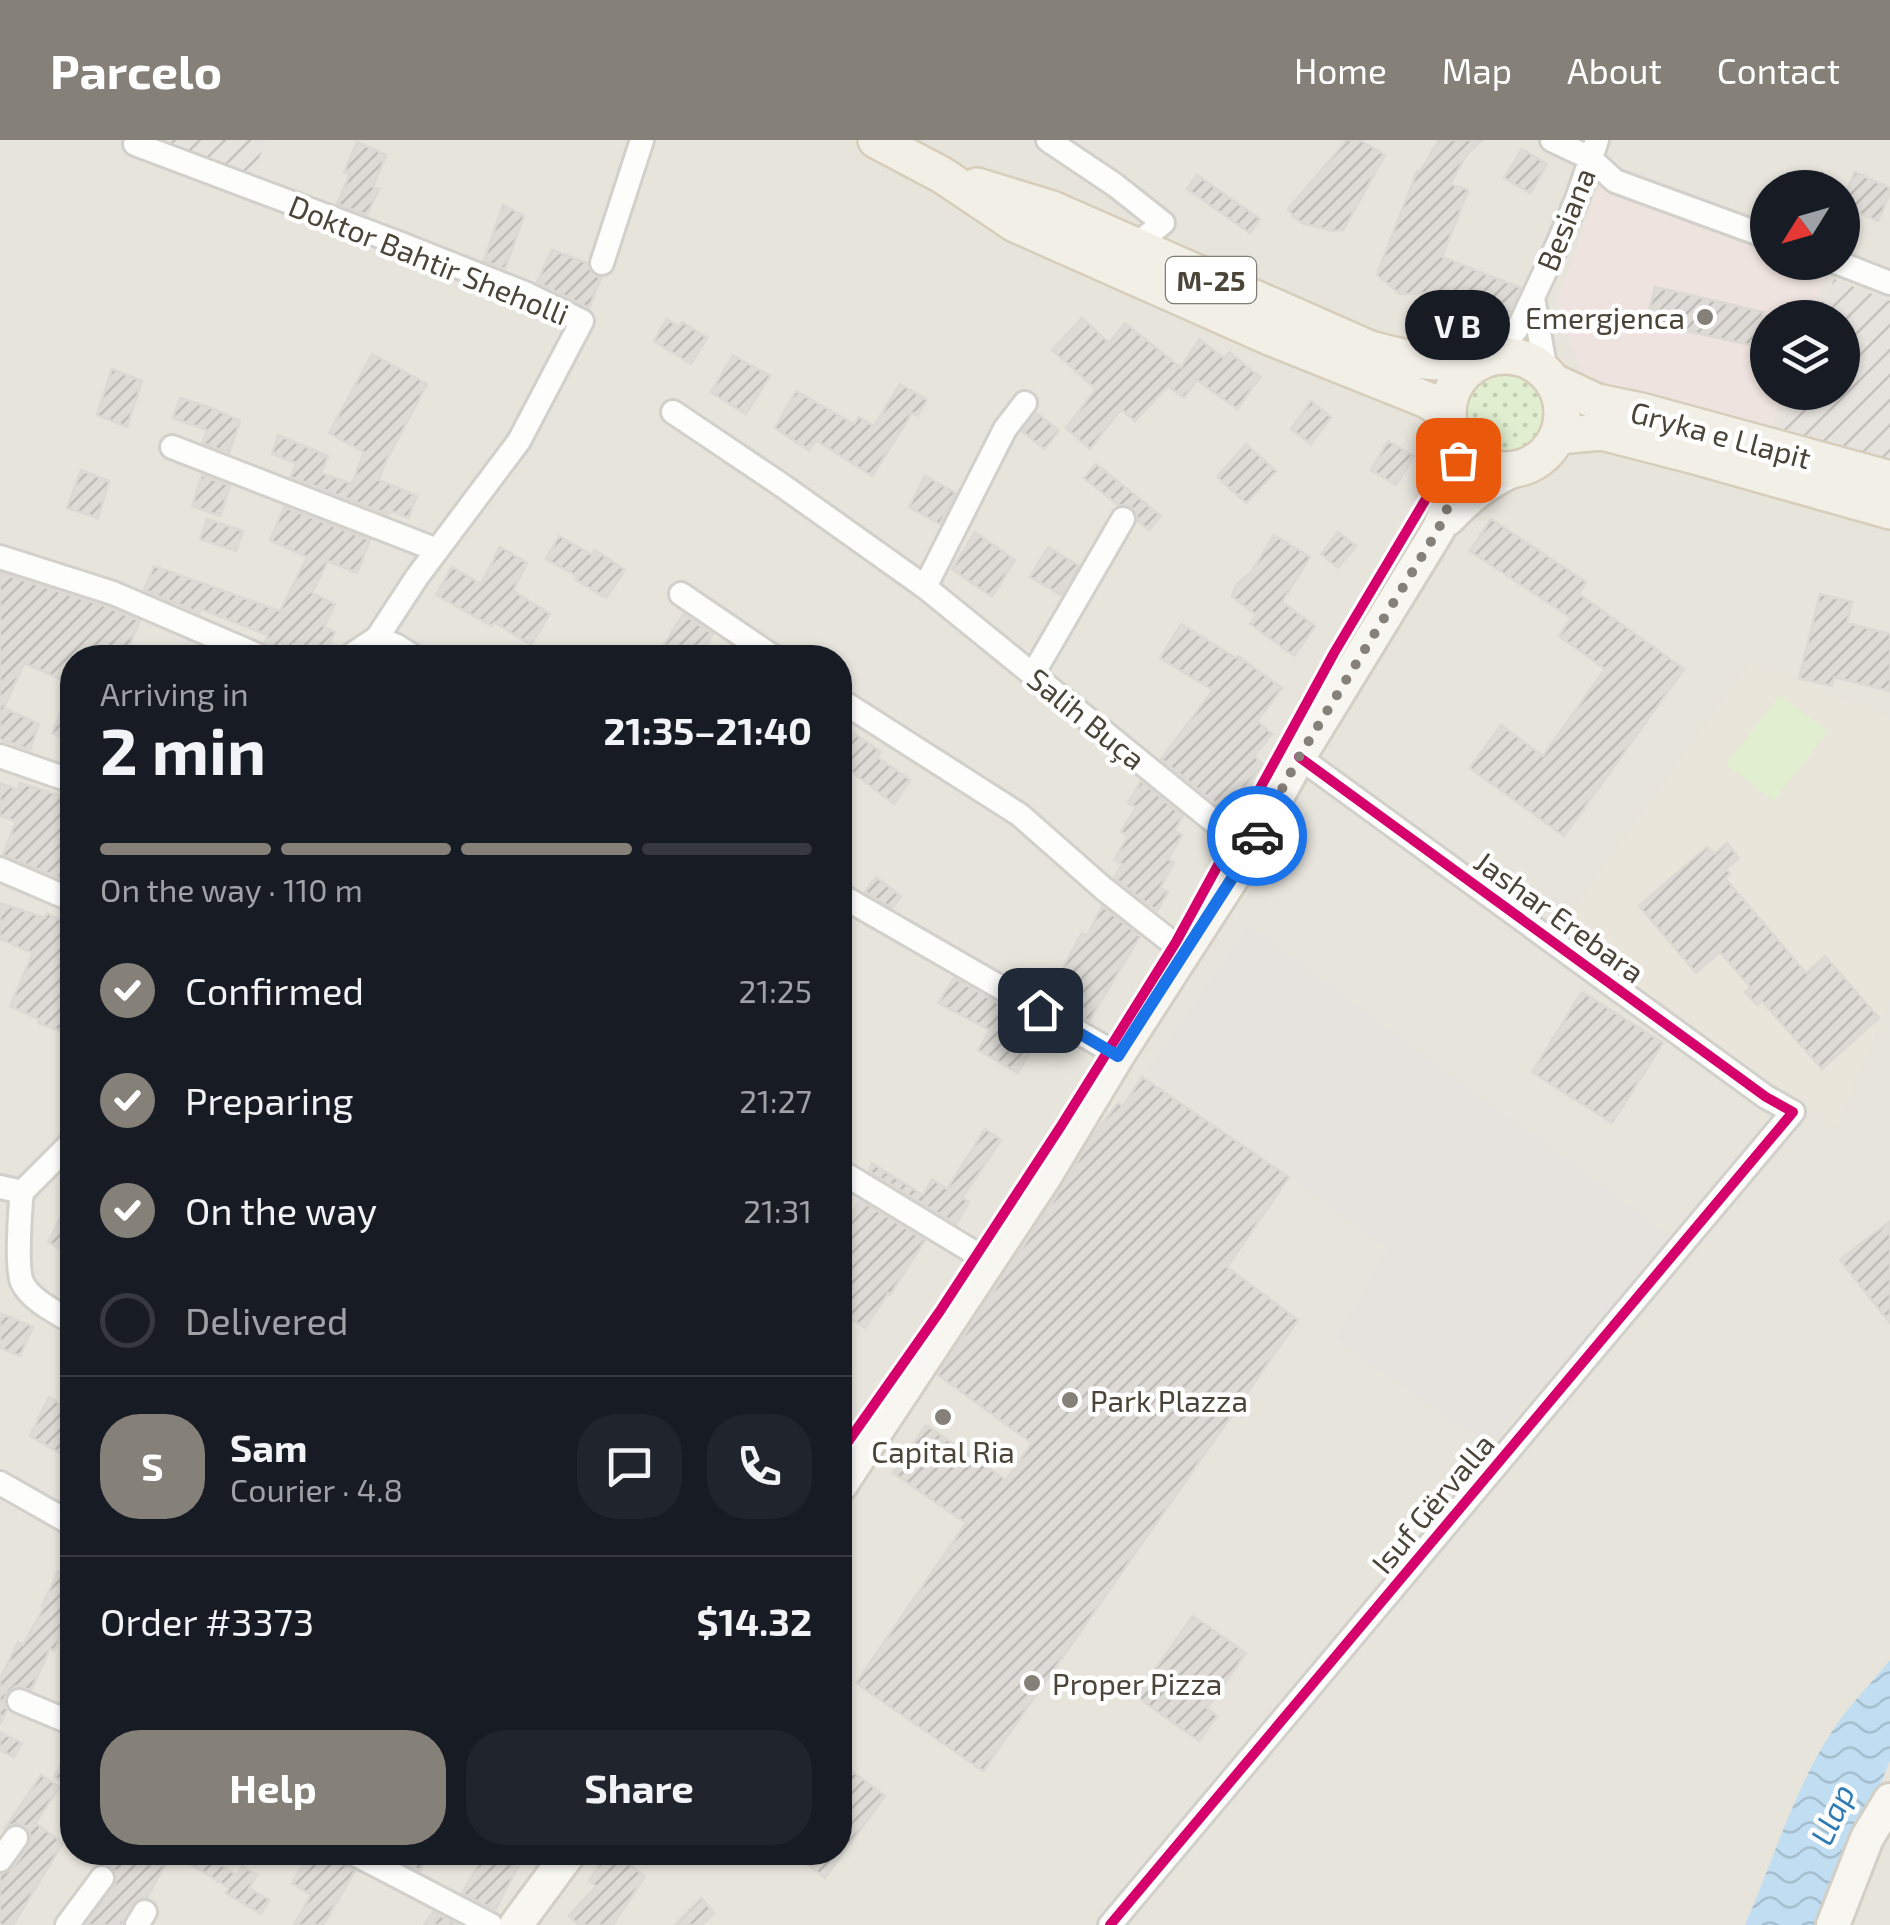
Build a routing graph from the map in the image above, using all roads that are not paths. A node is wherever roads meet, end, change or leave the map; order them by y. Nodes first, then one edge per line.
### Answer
1 (642, 140) edge
2 (876, 140) edge
3 (1048, 140) edge
4 (1552, 140) edge
5 (136, 144) dead end
6 (1594, 149) edge
7 (942, 175) junction
8 (1750, 229) edge
9 (1134, 246) junction
10 (602, 263) dead end
11 (1860, 271) edge
12 (1890, 283) edge
13 (1533, 298) junction
14 (1490, 358) junction
15 (1550, 377) junction
16 (1025, 402) dead end
17 (676, 414) dead end
18 (1451, 426) junction
19 (1558, 436) junction
20 (172, 447) dead end
21 (1516, 469) junction
22 (1890, 479) edge
23 (1890, 510) edge
24 (1123, 519) dead end
25 (1438, 530) junction
26 (438, 550) junction
27 (0, 556) edge
28 (925, 587) junction
29 (680, 594) dead end
30 (377, 638) junction
31 (234, 645) edge
32 (366, 645) edge
33 (395, 645) edge
34 (755, 645) edge
35 (1033, 674) junction
36 (852, 708) edge
37 (0, 756) edge
38 (1299, 757) junction
39 (60, 778) edge
40 (1249, 850) junction
41 (0, 869) edge
42 (60, 895) edge
43 (852, 903) edge
44 (1184, 952) junction
45 (1118, 1056) junction
46 (1793, 1112) joint
47 (60, 1151) edge
48 (852, 1179) edge
49 (11, 1190) edge
50 (986, 1263) junction
51 (60, 1314) edge
52 (852, 1468) edge
53 (0, 1483) edge
54 (60, 1517) edge
55 (19, 1701) dead end
56 (60, 1719) edge
57 (1890, 1800) edge
58 (16, 1838) dead end
59 (0, 1860) edge
60 (376, 1865) edge
61 (560, 1865) edge
62 (102, 1878) dead end
63 (68, 1925) edge
64 (491, 1925) edge
65 (516, 1925) edge
66 (1110, 1925) edge
67 (1834, 1925) edge

1 - 10 street
2 - 7 main road, M-25
3 - 9 street
4 - 6 street
5 - 26 street, Doktor Bahtir Sheholli
6 - 8 street
6 - 13 street, Besiana
7 - 9 main road, M-25
7 - 18 main road, M-25
9 - 14 main road, M-25
11 - 12 street
13 - 14 street, Besiana
13 - 15 street, Besiana
14 - 15 main road, M-25
14 - 18 main road
15 - 19 main road
15 - 22 main road, Gryka e Llapit / M-25
16 - 28 street
17 - 28 street, Salih Buça
18 - 21 main road, M-25
18 - 25 main road
19 - 21 main road
19 - 23 main road, Gryka e Llapit
20 - 26 street
21 - 25 main road
24 - 35 street
25 - 38 main road
26 - 30 street, Doktor Bahtir Sheholli
27 - 31 street
28 - 35 street, Salih Buça
29 - 34 street
30 - 32 street
30 - 33 street
35 - 40 street, Salih Buça
36 - 44 street
37 - 39 street
38 - 40 main road
38 - 46 street, Jashar Erebara
40 - 44 main road
41 - 42 street
43 - 45 street
44 - 45 main road
45 - 50 main road
46 - 66 street, Isuf Gërvalla
47 - 49 street
48 - 50 street
49 - 51 street
50 - 52 main road
53 - 54 street
55 - 56 street
57 - 67 main road
58 - 59 street
60 - 64 street
61 - 65 main road
62 - 63 street

